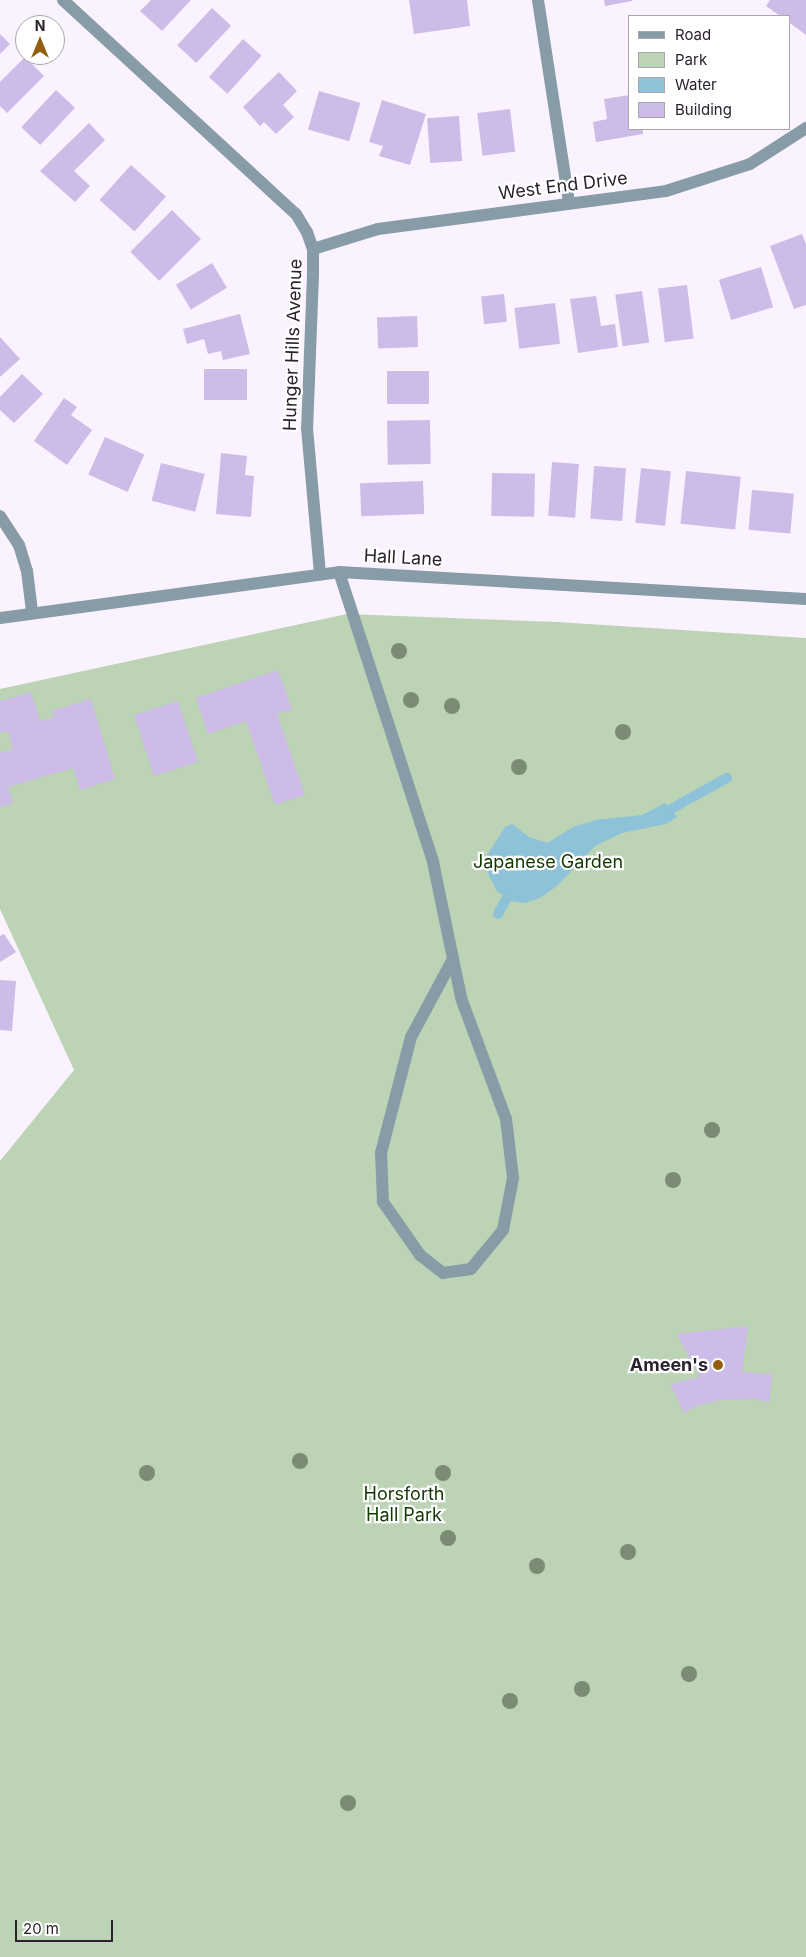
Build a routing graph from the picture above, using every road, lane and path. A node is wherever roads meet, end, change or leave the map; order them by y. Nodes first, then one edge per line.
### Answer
1 (538, 0) edge
2 (71, 3) edge
3 (806, 128) edge
4 (569, 202) junction
5 (313, 249) junction
6 (0, 516) edge
7 (340, 572) junction
8 (320, 574) junction
9 (806, 599) edge
10 (32, 611) junction
11 (0, 618) edge
12 (453, 959) junction

1 - 4 street
2 - 5 street, Hunger Hills Avenue
3 - 4 street, West End Drive
4 - 5 street, West End Drive
5 - 8 street, Hunger Hills Avenue
6 - 10 street
7 - 8 street, Hall Lane
7 - 9 street, Hall Lane
7 - 12 street
8 - 10 street, Hall Lane
10 - 11 street, Hall Lane
12 - 12 street

